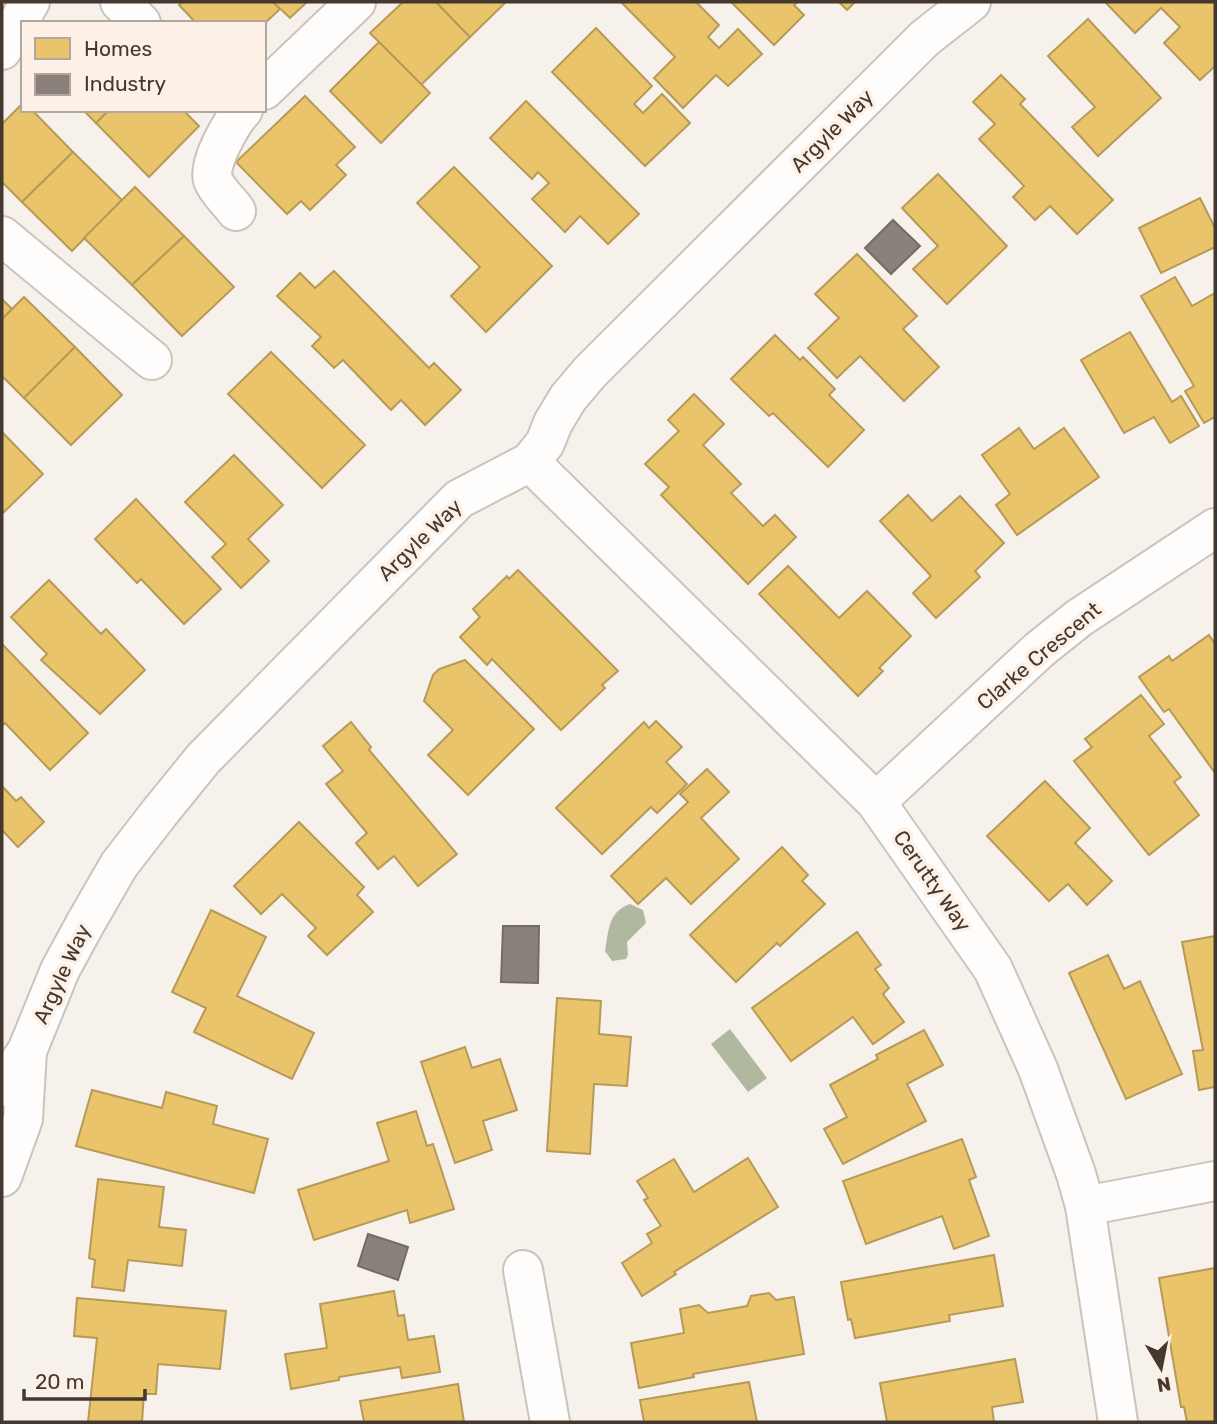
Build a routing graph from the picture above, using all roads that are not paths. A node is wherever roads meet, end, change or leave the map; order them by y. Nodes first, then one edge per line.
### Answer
1 (30, 2) edge
2 (120, 2) edge
3 (356, 2) edge
4 (971, 2) edge
5 (139, 21) edge
6 (2, 50) edge
7 (266, 88) edge
8 (236, 113) edge
9 (236, 211) dead end
10 (2, 236) edge
11 (152, 360) dead end
12 (530, 462) junction
13 (1215, 528) edge
14 (876, 802) junction
15 (27, 1051) junction
16 (2, 1087) edge
17 (2, 1177) edge
18 (1215, 1181) edge
19 (1085, 1206) junction
20 (523, 1270) dead end
21 (550, 1422) edge
22 (1118, 1422) edge

1 - 6 street
2 - 5 street
3 - 7 street
4 - 12 street, Argyle Way
8 - 9 street
10 - 11 street
12 - 14 street, Cerutty Way
12 - 15 street, Argyle Way
13 - 14 street, Clarke Crescent
14 - 19 street, Cerutty Way
15 - 16 street, Argyle Way
15 - 17 street, Argyle Way
18 - 19 street
19 - 22 street, Cerutty Way
20 - 21 street

